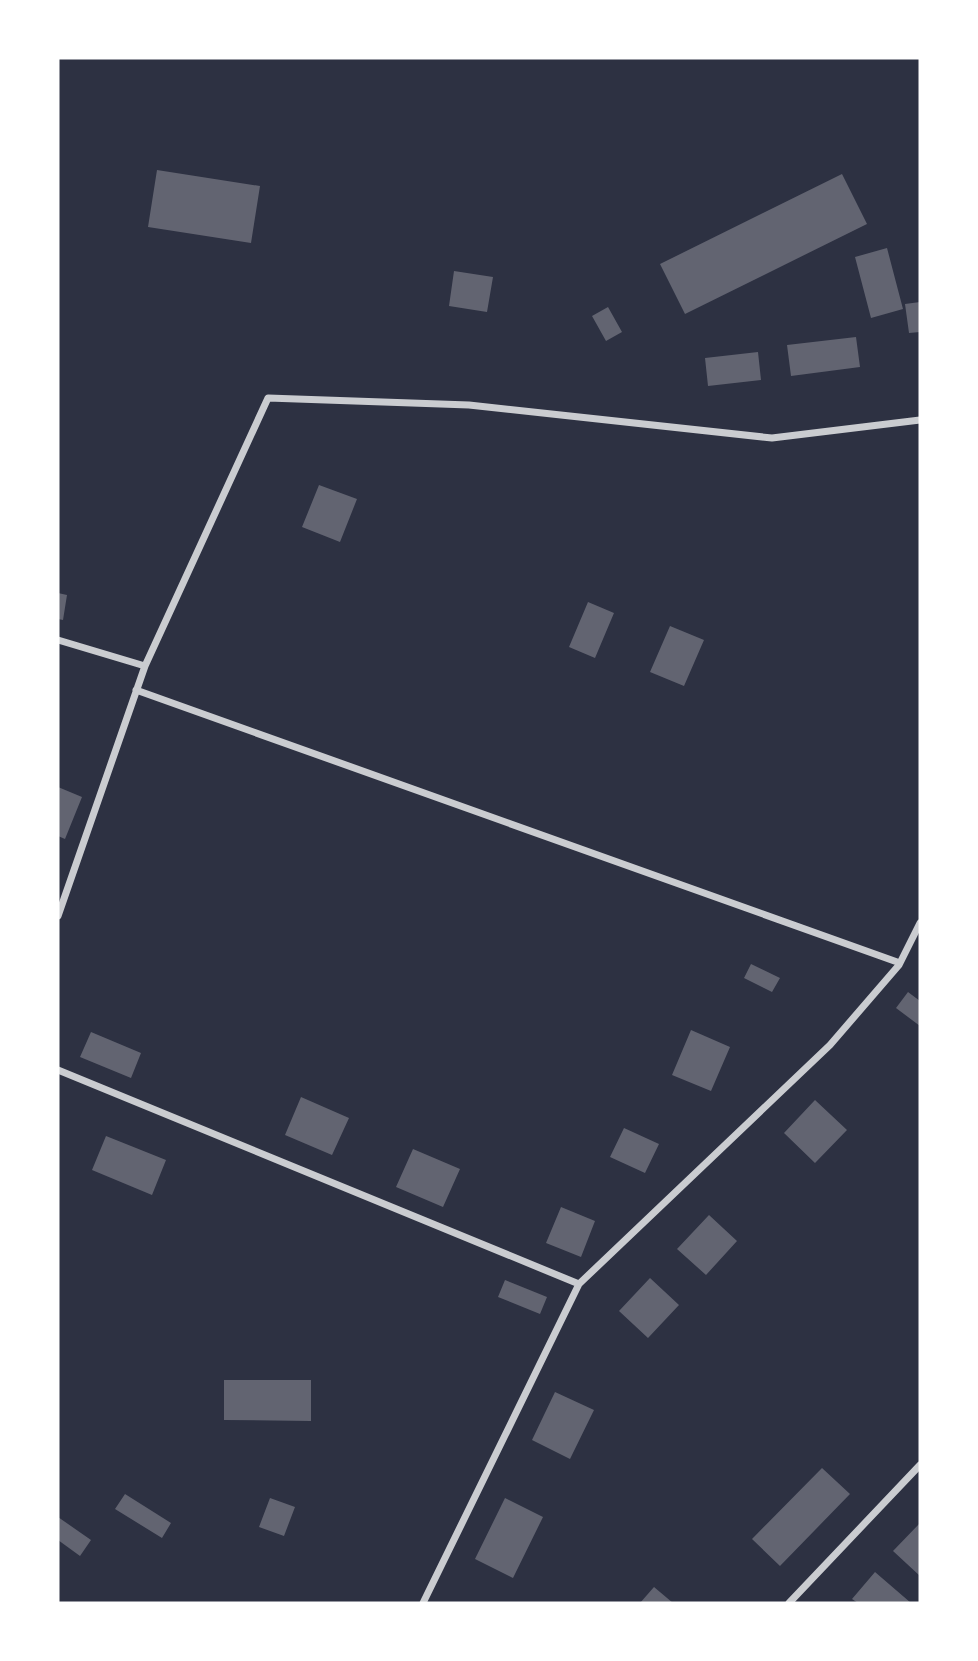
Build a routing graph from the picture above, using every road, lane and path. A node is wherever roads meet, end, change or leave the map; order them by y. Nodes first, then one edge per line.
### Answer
1 (920, 420) edge
2 (58, 640) edge
3 (145, 666) junction
4 (136, 690) junction
5 (58, 916) edge
6 (920, 923) edge
7 (900, 963) junction
8 (58, 1070) edge
9 (579, 1284) junction
10 (920, 1465) edge
11 (423, 1603) edge
12 (789, 1603) edge

1 - 3 street
2 - 3 street
3 - 4 street
4 - 5 street
4 - 7 street
6 - 7 street
7 - 9 street
8 - 9 street
9 - 11 street
10 - 12 street

